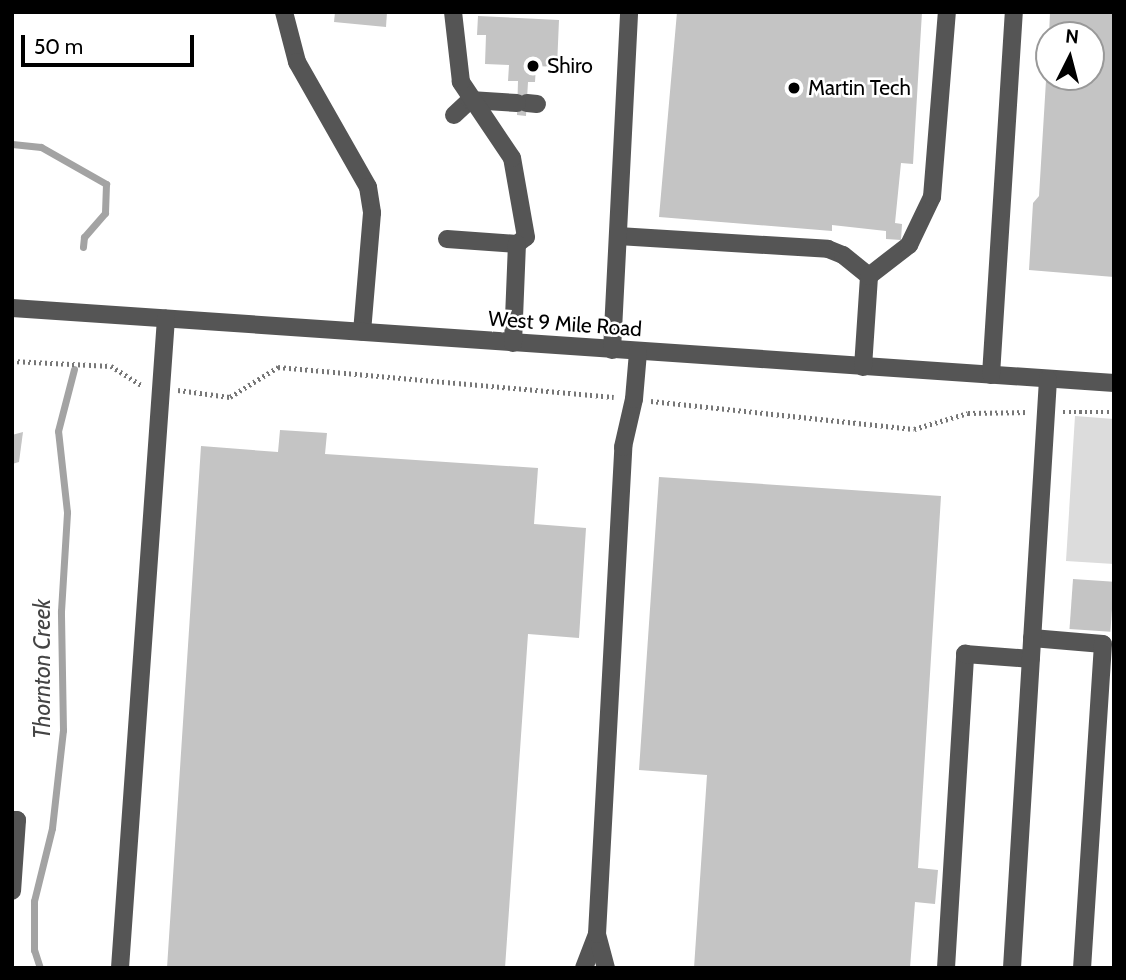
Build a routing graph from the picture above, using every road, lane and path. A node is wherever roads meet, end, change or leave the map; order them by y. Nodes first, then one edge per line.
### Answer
1 (285, 12) edge
2 (453, 12) edge
3 (629, 12) edge
4 (947, 12) edge
5 (1014, 12) edge
6 (470, 100) junction
7 (527, 103) dead end
8 (454, 115) dead end
9 (618, 236) junction
10 (447, 239) dead end
11 (517, 244) junction
12 (869, 276) junction
13 (12, 308) edge
14 (166, 319) junction
15 (362, 332) junction
16 (513, 343) junction
17 (612, 350) junction
18 (638, 352) junction
19 (12, 361) edge
20 (863, 367) junction
21 (991, 375) junction
22 (1048, 379) junction
23 (1114, 383) edge
24 (160, 387) junction
25 (634, 399) junction
26 (1046, 412) junction
27 (1114, 412) edge
28 (1032, 638) junction
29 (1031, 659) junction
30 (12, 820) edge
31 (12, 891) edge
32 (597, 934) junction
33 (120, 968) edge
34 (584, 968) edge
35 (606, 968) edge
36 (946, 968) edge
37 (1012, 968) edge
38 (1082, 968) edge

1 - 15 street
2 - 6 street
3 - 9 street
4 - 12 street
5 - 21 street
6 - 7 street
6 - 8 street
6 - 11 street
9 - 12 street
9 - 17 street
10 - 11 street
11 - 16 street
12 - 20 street
13 - 14 street, West 9 Mile Road
14 - 15 street, West 9 Mile Road
14 - 24 street
15 - 16 street, West 9 Mile Road
16 - 17 street, West 9 Mile Road
17 - 18 street, West 9 Mile Road
18 - 20 street, West 9 Mile Road
18 - 25 street
19 - 24 path
20 - 21 street, West 9 Mile Road
21 - 22 street, West 9 Mile Road
22 - 23 street, West 9 Mile Road
22 - 26 street
24 - 25 path
24 - 33 street
25 - 26 path
25 - 32 street
26 - 27 path
26 - 28 street
28 - 29 street
28 - 38 street
29 - 36 street
29 - 37 street
30 - 31 street
32 - 34 street
32 - 35 street

